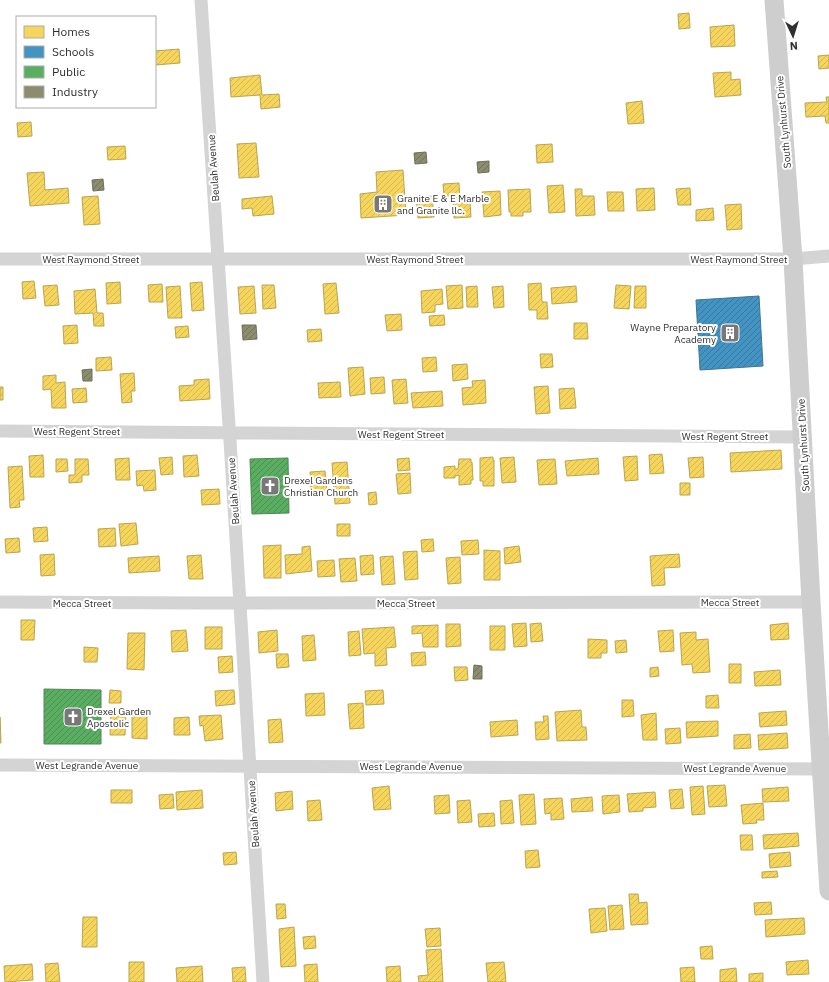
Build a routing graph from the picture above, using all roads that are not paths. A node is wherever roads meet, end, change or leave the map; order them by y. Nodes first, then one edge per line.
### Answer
1 (201, 0) edge
2 (774, 0) edge
3 (829, 256) edge
4 (0, 259) edge
5 (220, 259) junction
6 (794, 259) junction
7 (0, 431) edge
8 (229, 433) junction
9 (802, 437) junction
10 (0, 602) edge
11 (811, 602) junction
12 (240, 603) junction
13 (0, 765) edge
14 (250, 766) junction
15 (822, 769) junction
16 (829, 891) edge
17 (263, 982) edge

1 - 5 street, Beulah Avenue
2 - 6 main road, South Lynhurst Drive
3 - 6 street, West Raymond Street
4 - 5 street, West Raymond Street
5 - 6 street, West Raymond Street
5 - 8 street, Beulah Avenue
6 - 9 main road, South Lynhurst Drive
7 - 8 street, West Regent Street
8 - 9 street, West Regent Street
8 - 12 street, Beulah Avenue
9 - 11 main road, South Lynhurst Drive
10 - 12 street, Mecca Street
11 - 12 street, Mecca Street
11 - 15 main road, South Lynhurst Drive
12 - 14 street, Beulah Avenue
13 - 14 street, West Legrande Avenue
14 - 15 street, West Legrande Avenue
14 - 17 street, Beulah Avenue
15 - 16 main road, South Lynhurst Drive

